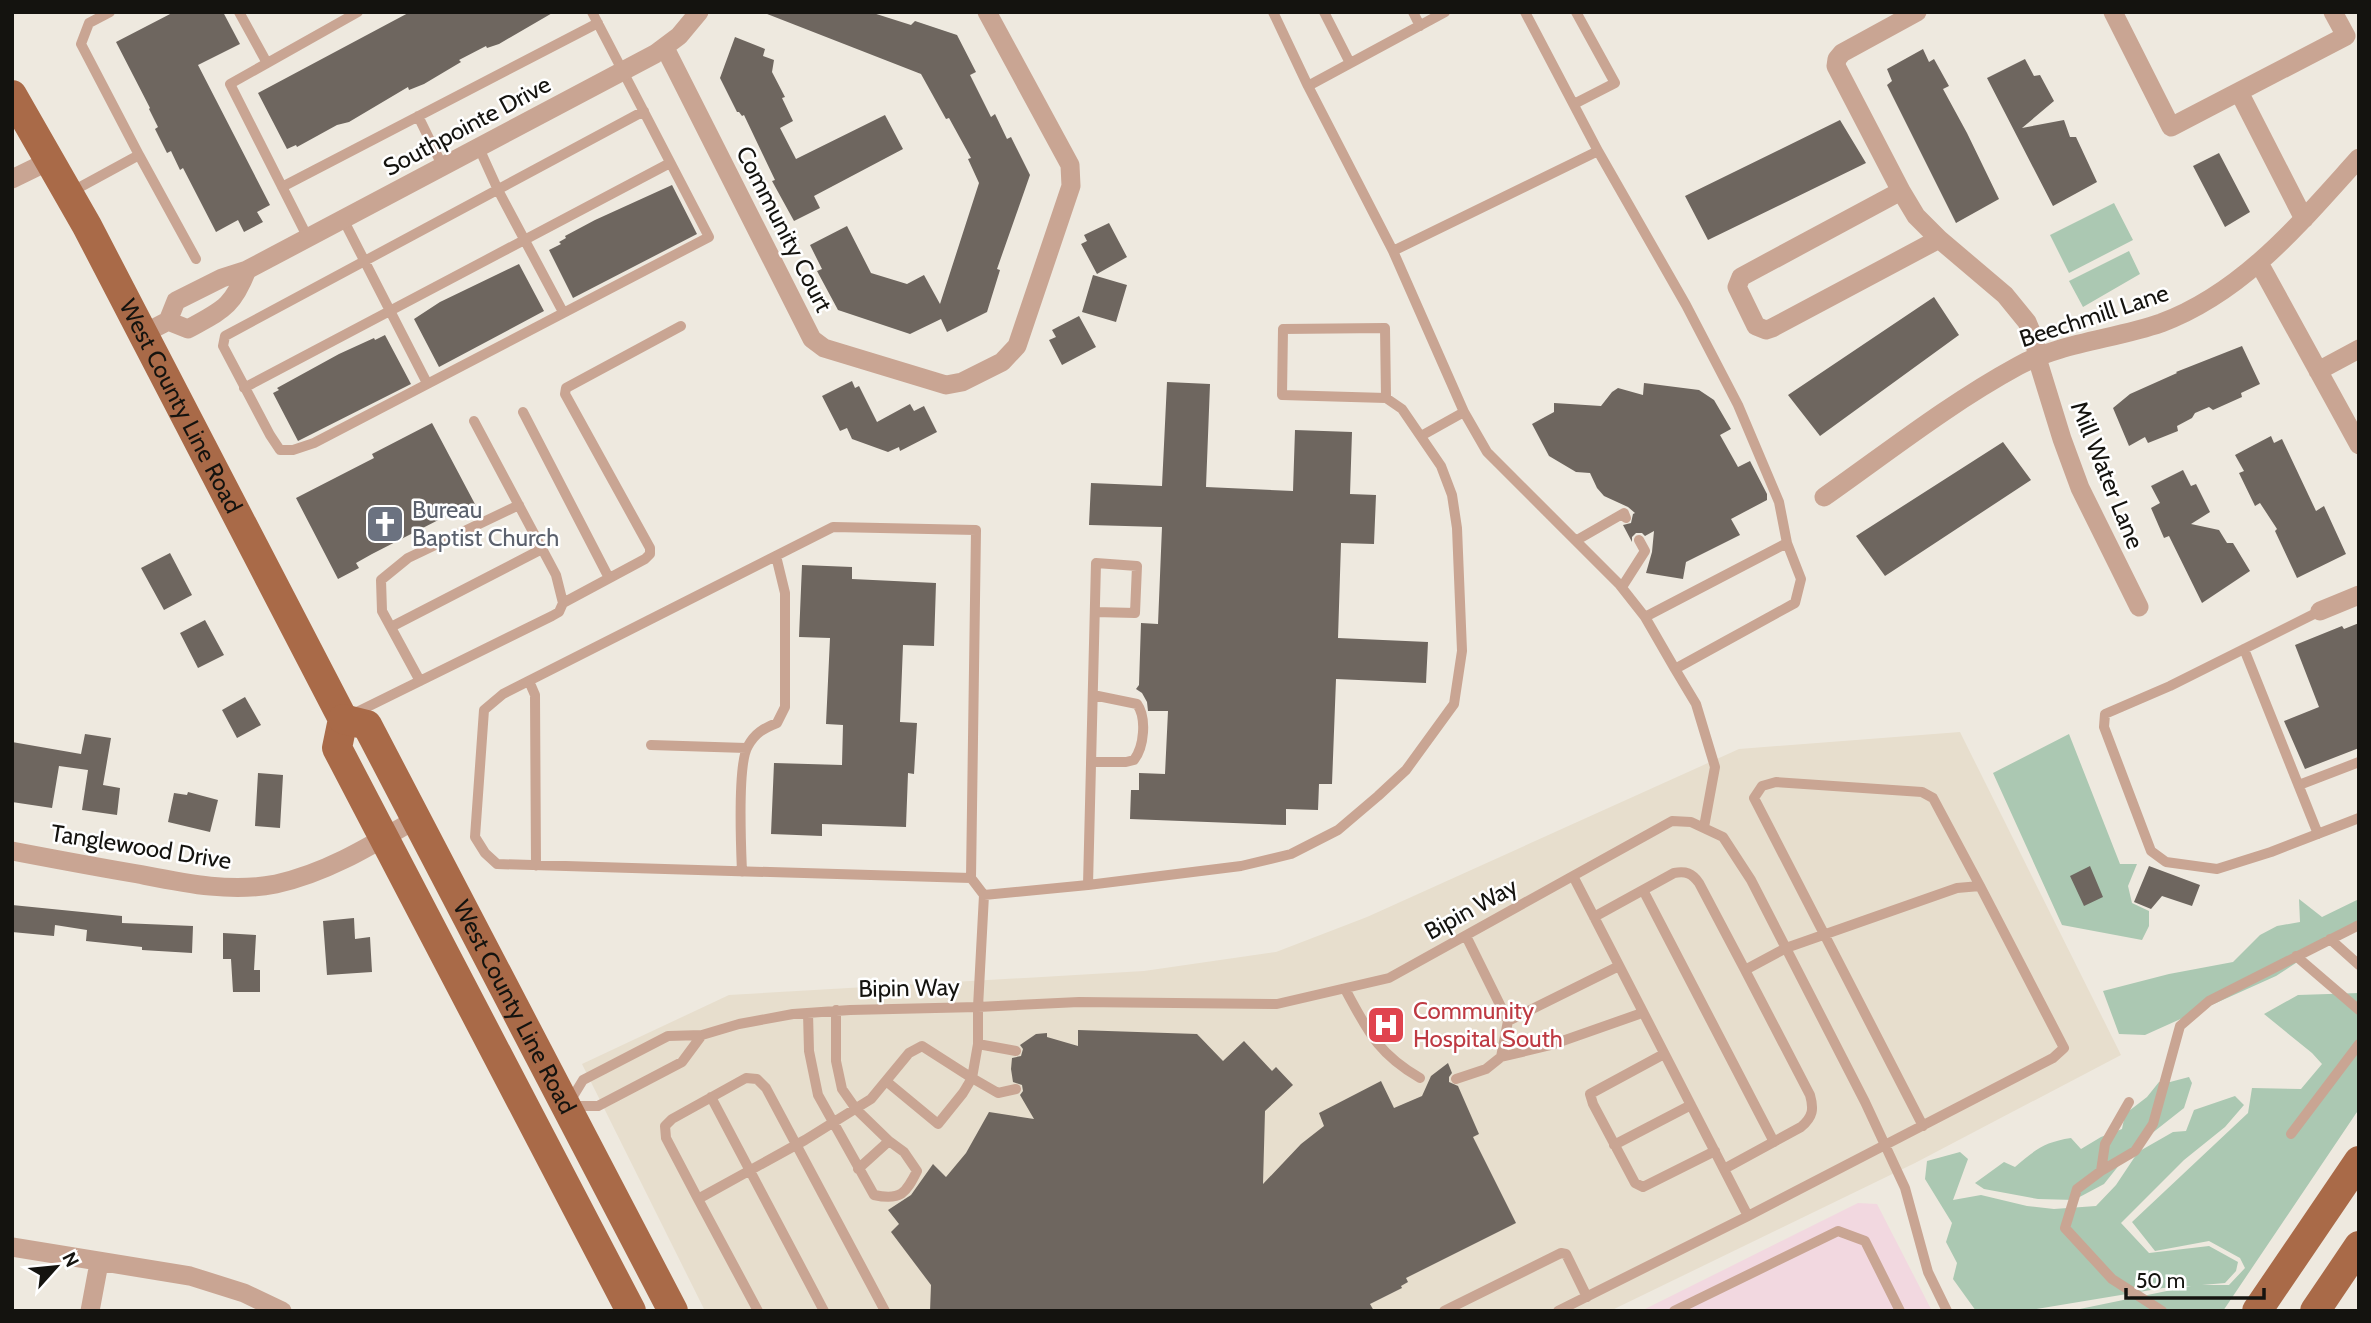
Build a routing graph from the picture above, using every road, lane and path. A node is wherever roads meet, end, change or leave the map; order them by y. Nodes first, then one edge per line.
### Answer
1 (110, 12) edge
2 (239, 12) edge
3 (358, 12) edge
4 (592, 12) edge
5 (699, 12) edge
6 (987, 12) edge
7 (1273, 12) edge
8 (1324, 12) edge
9 (1413, 12) edge
10 (1446, 12) edge
11 (1525, 12) edge
12 (1576, 12) edge
13 (1917, 12) edge
14 (2113, 12) edge
15 (2333, 12) edge
16 (598, 23) junction
17 (1420, 26) junction
18 (665, 48) junction
19 (267, 63) junction
20 (1350, 63) junction
21 (624, 72) junction
22 (1308, 86) junction
23 (2239, 92) junction
24 (12, 95) edge
25 (1574, 104) junction
26 (644, 111) junction
27 (418, 116) junction
28 (479, 148) junction
29 (1598, 151) junction
30 (139, 155) junction
31 (2359, 158) edge
32 (51, 160) junction
33 (670, 163) junction
34 (443, 166) junction
35 (12, 179) edge
36 (282, 187) junction
37 (498, 190) junction
38 (1901, 191) junction
39 (68, 194) junction
40 (343, 219) junction
41 (2304, 219) junction
42 (308, 238) junction
43 (1939, 239) junction
44 (525, 241) junction
45 (1394, 251) junction
46 (196, 259) dead end
47 (364, 261) junction
48 (2259, 263) junction
49 (247, 270) junction
50 (389, 310) junction
51 (563, 312) junction
52 (681, 326) dead end
53 (155, 328) junction
54 (2359, 349) edge
55 (2037, 358) junction
56 (2318, 371) junction
57 (427, 383) junction
58 (244, 388) junction
59 (1386, 398) junction
60 (523, 412) dead end
61 (1464, 412) junction
62 (474, 421) dead end
63 (1421, 436) junction
64 (2359, 445) edge
65 (1824, 497) dead end
66 (519, 505) junction
67 (1626, 518) dead end
68 (1577, 540) junction
69 (1639, 540) dead end
70 (1787, 543) junction
71 (542, 549) junction
72 (776, 556) junction
73 (609, 578) junction
74 (1622, 587) junction
75 (2359, 595) edge
76 (563, 603) junction
77 (2139, 607) dead end
78 (2320, 611) joint
79 (1095, 612) junction
80 (1645, 617) junction
81 (391, 628) junction
82 (2244, 649) junction
83 (1675, 669) junction
84 (420, 681) junction
85 (529, 681) junction
86 (1093, 695) junction
87 (343, 719) junction
88 (651, 745) dead end
89 (746, 748) junction
90 (1091, 762) junction
91 (2359, 762) edge
92 (2299, 785) junction
93 (2359, 818) edge
94 (416, 819) junction
95 (1704, 827) junction
96 (2318, 834) junction
97 (384, 837) junction
98 (12, 852) edge
99 (536, 866) junction
100 (742, 872) junction
101 (1573, 876) junction
102 (971, 878) junction
103 (1088, 886) junction
104 (1980, 886) junction
105 (1643, 890) junction
106 (984, 895) junction
107 (1594, 917) junction
108 (2358, 927) edge
109 (1824, 934) junction
110 (1466, 936) junction
111 (2330, 939) junction
112 (1786, 948) junction
113 (2296, 957) junction
114 (2359, 965) edge
115 (1619, 966) junction
116 (1745, 970) junction
117 (1345, 989) junction
118 (978, 1007) junction
119 (836, 1010) junction
120 (2359, 1010) edge
121 (808, 1013) junction
122 (1642, 1013) junction
123 (1508, 1021) junction
124 (702, 1035) junction
125 (978, 1044) junction
126 (2359, 1044) edge
127 (1016, 1051) dead end
128 (1664, 1054) junction
129 (1501, 1057) junction
130 (972, 1078) junction
131 (1420, 1078) dead end
132 (1456, 1079) dead end
133 (886, 1081) junction
134 (1016, 1089) dead end
135 (711, 1097) junction
136 (2129, 1102) dead end
137 (1691, 1105) junction
138 (567, 1106) junction
139 (856, 1109) junction
140 (833, 1123) junction
141 (534, 1125) junction
142 (1923, 1126) junction
143 (2291, 1134) dead end
144 (889, 1141) junction
145 (1774, 1142) junction
146 (796, 1145) junction
147 (1615, 1145) junction
148 (1885, 1146) junction
149 (1715, 1151) junction
150 (2359, 1161) edge
151 (858, 1169) junction
152 (1724, 1169) junction
153 (749, 1171) junction
154 (2101, 1171) junction
155 (698, 1199) junction
156 (1748, 1216) junction
157 (2359, 1246) edge
158 (12, 1247) edge
159 (99, 1263) junction
160 (1587, 1297) junction
161 (90, 1311) edge
162 (282, 1311) edge
163 (631, 1311) edge
164 (673, 1311) edge
165 (758, 1311) edge
166 (824, 1311) edge
167 (885, 1311) edge
168 (1444, 1311) edge
169 (1558, 1311) edge
170 (1674, 1311) edge
171 (1900, 1311) edge
172 (1947, 1311) edge
173 (2162, 1311) edge
174 (2257, 1311) edge
175 (2315, 1311) edge

1 - 30 lane
2 - 19 lane
3 - 19 lane
4 - 16 lane
5 - 18 street, Southpointe Drive
6 - 18 street, Community Court
7 - 22 lane
8 - 20 lane
9 - 17 lane
10 - 17 lane
11 - 25 lane
12 - 25 lane
13 - 38 street, Mill Water Lane
14 - 23 street
15 - 23 street
16 - 21 lane
16 - 27 lane
17 - 20 lane
18 - 21 street, Southpointe Drive
19 - 36 lane
20 - 22 lane
21 - 26 lane
21 - 28 street, Southpointe Drive
22 - 45 lane
23 - 41 street
24 - 32 main road, West County Line Road
25 - 29 lane
26 - 33 lane
26 - 37 lane
27 - 34 lane
27 - 36 lane
28 - 34 street, Southpointe Drive
28 - 37 lane
29 - 45 lane
29 - 70 lane
30 - 39 lane
30 - 46 lane
31 - 41 street, Beechmill Lane
32 - 35 street
32 - 39 main road, West County Line Road
33 - 44 lane
33 - 51 lane
34 - 40 street, Southpointe Drive
36 - 42 lane
37 - 44 lane
37 - 47 lane
38 - 43 street, Mill Water Lane
38 - 43 street
39 - 53 main road, West County Line Road
40 - 42 street, Southpointe Drive
40 - 47 lane
41 - 48 street, Beechmill Lane
42 - 49 street, Southpointe Drive
43 - 55 street, Mill Water Lane
44 - 50 lane
44 - 51 lane
45 - 61 lane
47 - 50 lane
47 - 58 lane
48 - 55 street, Beechmill Lane
48 - 56 street
49 - 53 street, Southpointe Drive
49 - 53 street
50 - 57 lane
50 - 58 lane
51 - 57 lane
52 - 73 lane
53 - 87 main road, West County Line Road
54 - 56 street
55 - 65 street, Beechmill Lane
55 - 77 street, Mill Water Lane
56 - 64 street
57 - 58 lane
59 - 59 lane
59 - 63 lane
60 - 73 lane
61 - 63 lane
61 - 68 lane
62 - 66 lane
63 - 103 lane
66 - 71 lane
66 - 81 lane
67 - 68 lane
68 - 74 lane
69 - 74 lane
70 - 80 lane
70 - 83 lane
71 - 76 lane
71 - 81 lane
72 - 85 lane
72 - 89 lane
72 - 102 lane
73 - 76 lane
74 - 80 lane
75 - 78 street
76 - 84 lane
78 - 82 lane
79 - 79 lane
79 - 86 lane
80 - 83 lane
81 - 84 lane
82 - 92 lane
82 - 96 lane
83 - 95 lane
84 - 87 lane
85 - 99 lane
85 - 99 lane
86 - 90 lane
86 - 90 lane
87 - 94 main road, West County Line Road
87 - 97 main road, West County Line Road
88 - 89 lane
89 - 100 lane
90 - 103 lane
91 - 92 lane
92 - 96 lane
93 - 96 lane
94 - 97 street, Tanglewood Drive
94 - 138 main road, West County Line Road
95 - 101 lane, Bipin Way
95 - 112 lane
97 - 98 street, Tanglewood Drive
97 - 141 main road, West County Line Road
99 - 100 lane
100 - 102 lane
101 - 107 lane
101 - 110 lane, Bipin Way
102 - 106 lane
103 - 106 lane
104 - 109 lane
104 - 109 lane
104 - 142 lane
105 - 107 lane
105 - 116 lane
105 - 145 lane
106 - 118 lane
107 - 115 lane
108 - 111 lane
109 - 112 lane
109 - 142 lane
110 - 117 lane, Bipin Way
110 - 123 lane
111 - 113 lane
111 - 114 lane
112 - 116 lane
112 - 148 lane
113 - 120 lane
113 - 154 lane
115 - 122 lane
115 - 123 lane
116 - 145 lane
117 - 118 lane, Bipin Way
117 - 131 lane
118 - 119 lane, Bipin Way
118 - 125 lane
119 - 121 lane, Bipin Way
119 - 139 lane
121 - 124 lane, Bipin Way
121 - 140 lane
122 - 128 lane
122 - 129 lane
123 - 129 lane
124 - 138 lane
124 - 138 lane, Bipin Way
125 - 127 lane
125 - 130 lane
126 - 143 lane
128 - 137 lane
128 - 147 lane
129 - 132 lane
130 - 133 lane
130 - 133 lane
130 - 134 lane
133 - 139 lane
135 - 146 lane
135 - 153 lane
135 - 155 lane
136 - 154 lane
137 - 147 lane
137 - 149 lane
138 - 141 street
138 - 164 main road, West County Line Road
139 - 140 lane
139 - 144 lane
140 - 146 lane
140 - 151 lane
141 - 163 main road, West County Line Road
142 - 148 lane
144 - 151 lane
144 - 151 lane
145 - 152 lane
146 - 153 lane
146 - 167 lane
147 - 149 lane
148 - 156 lane
148 - 172 lane
149 - 152 lane
150 - 174 main road
152 - 156 lane
153 - 155 lane
153 - 166 lane
154 - 173 lane
155 - 165 lane
156 - 160 lane
157 - 175 main road
158 - 159 street
159 - 161 street
159 - 162 street
160 - 168 lane
160 - 169 lane
170 - 171 lane

